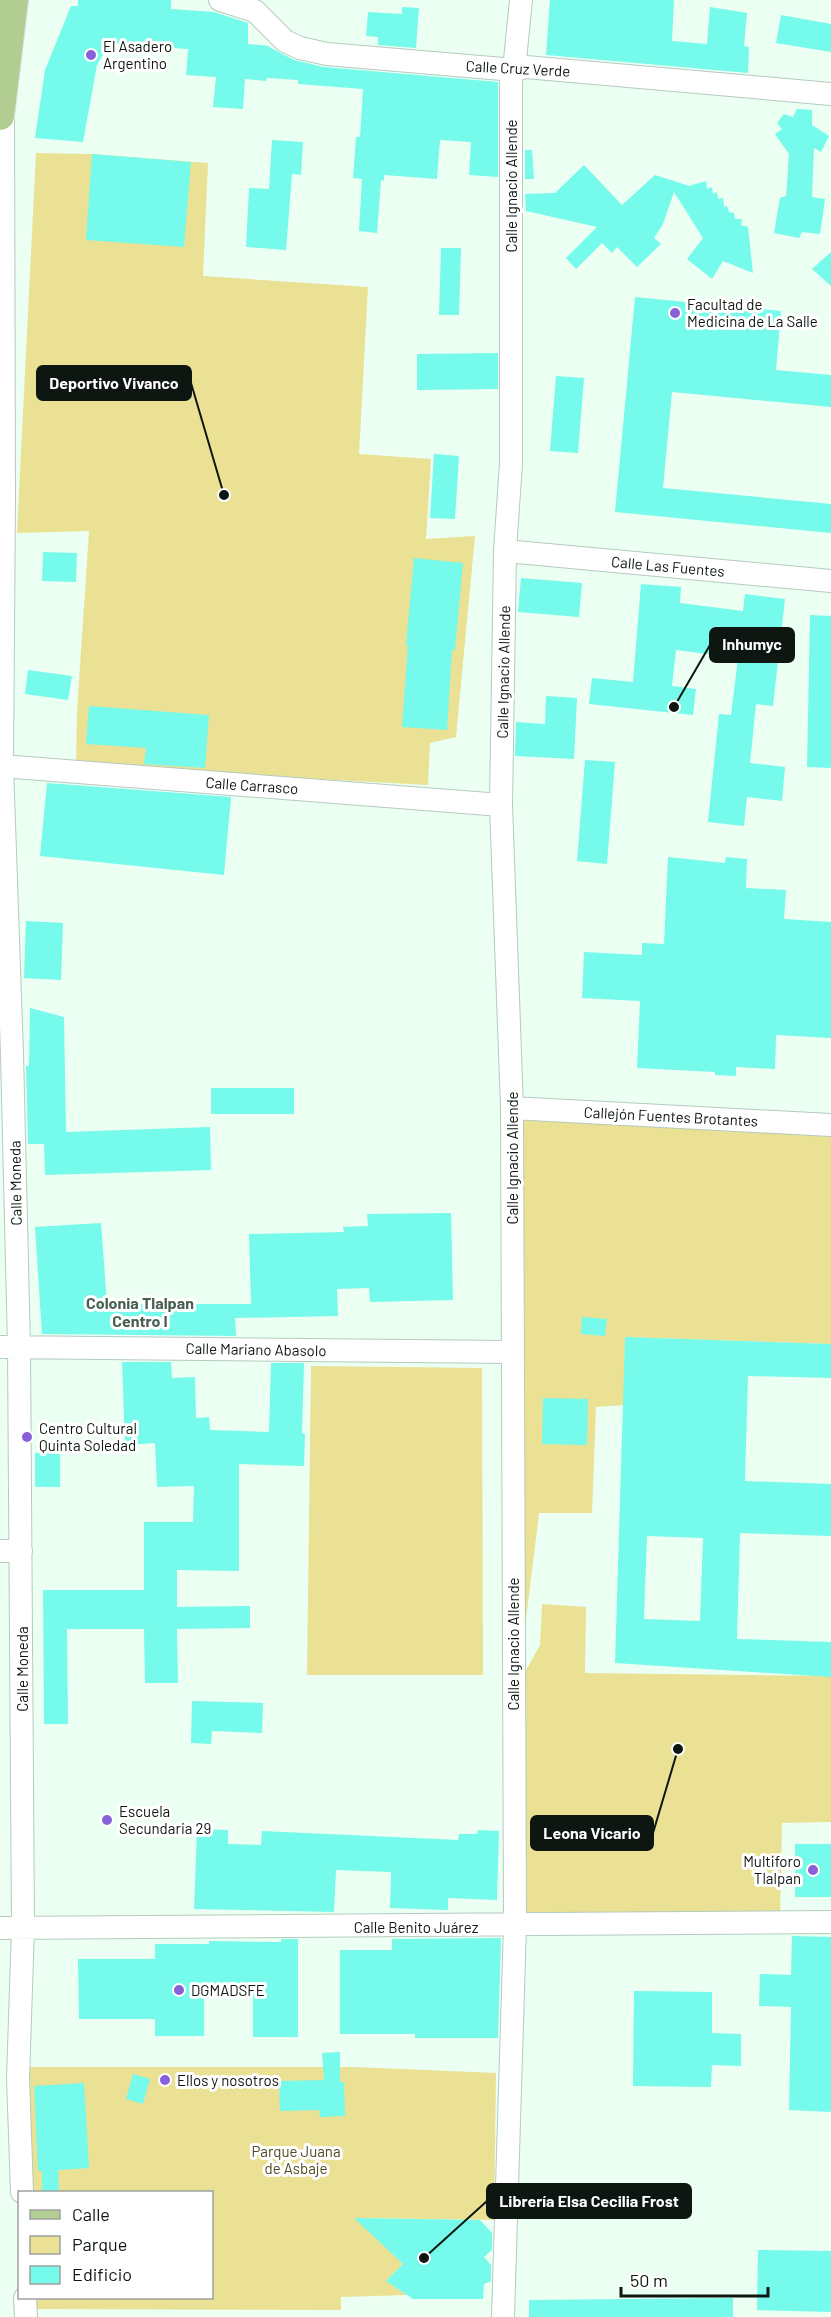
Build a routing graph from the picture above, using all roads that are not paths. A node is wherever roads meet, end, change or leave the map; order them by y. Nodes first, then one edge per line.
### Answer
1 (14, 0) edge
2 (220, 0) edge
3 (522, 0) edge
4 (514, 70) junction
5 (831, 94) edge
6 (1, 109) edge
7 (2, 499) edge
8 (506, 551) junction
9 (831, 581) edge
10 (2, 766) junction
11 (501, 805) junction
12 (512, 1108) junction
13 (831, 1125) edge
14 (9, 1347) edge
15 (513, 1352) junction
16 (11, 1551) edge
17 (831, 1922) edge
18 (515, 1926) junction
19 (0, 1928) edge
20 (23, 1928) junction
21 (22, 2191) edge
22 (25, 2299) edge
23 (26, 2317) edge
24 (503, 2317) edge

1 - 6 main road
2 - 4 street, Calle Cruz Verde
3 - 4 street, Calle Ignacio Allende
4 - 5 street, Calle Cruz Verde
4 - 8 street, Calle Ignacio Allende
6 - 7 street, Calle Moneda
7 - 10 street, Calle Moneda
8 - 9 street, Calle Las Fuentes
8 - 11 street, Calle Ignacio Allende
10 - 11 street, Calle Carrasco
10 - 14 street, Calle Moneda
11 - 12 street, Calle Ignacio Allende
12 - 13 street, Callejón Fuentes Brotantes
12 - 15 street, Calle Ignacio Allende
14 - 15 street, Calle Mariano Abasolo
14 - 16 street, Calle Moneda
15 - 18 street, Calle Ignacio Allende
16 - 20 street, Calle Moneda
17 - 18 street, Calle Benito Juárez
18 - 20 street, Calle Benito Juárez
18 - 24 street, Calle Ignacio Allende
19 - 20 street, Calle Benito Juárez
20 - 21 street, Calle Moneda
22 - 23 street

